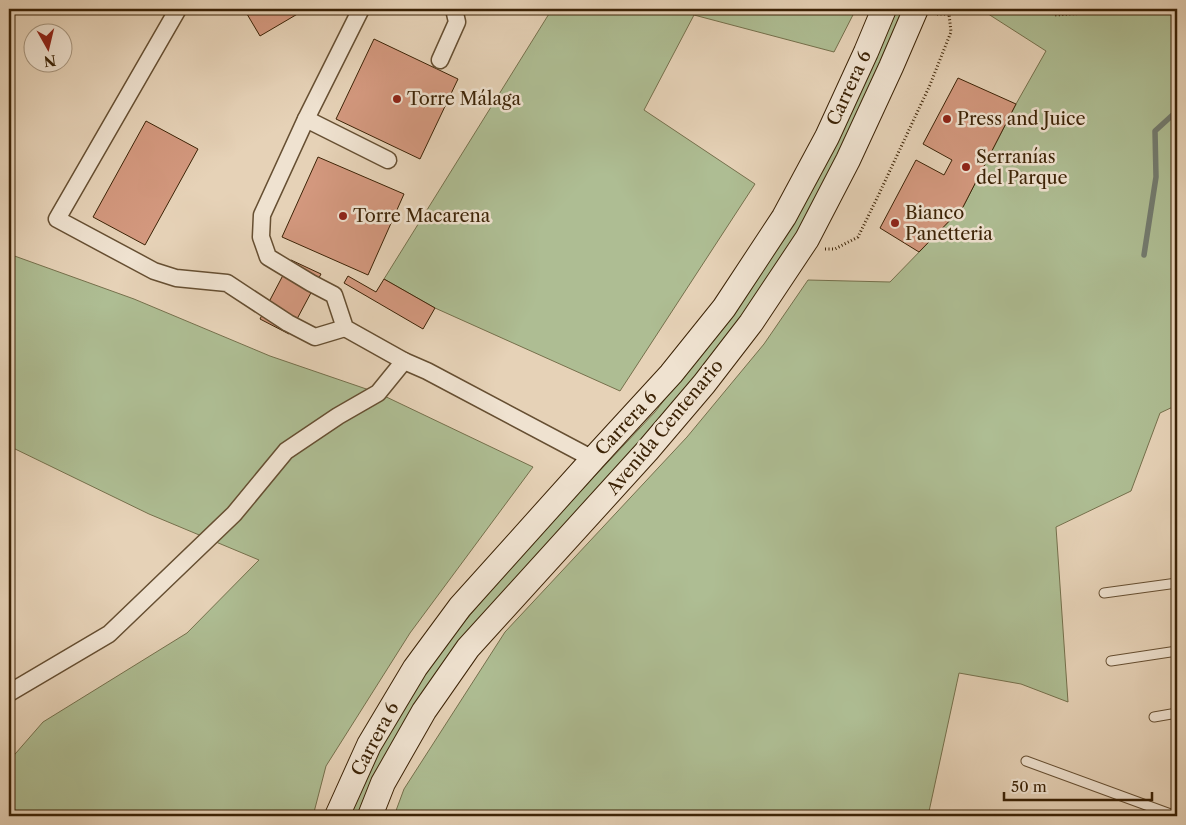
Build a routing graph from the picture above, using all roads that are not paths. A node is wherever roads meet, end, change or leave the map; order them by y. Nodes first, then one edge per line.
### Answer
1 (178, 9) edge
2 (361, 9) edge
3 (454, 9) edge
4 (884, 9) edge
5 (916, 9) edge
6 (440, 60) dead end
7 (306, 119) junction
8 (388, 160) dead end
9 (345, 328) junction
10 (404, 361) junction
11 (593, 459) junction
12 (1177, 583) edge
13 (1104, 593) dead end
14 (1177, 651) edge
15 (1111, 661) dead end
16 (9, 693) edge
17 (1177, 713) edge
18 (1154, 717) dead end
19 (1026, 761) dead end
20 (337, 816) edge
21 (370, 816) edge
22 (1176, 816) edge

1 - 9 street
2 - 7 street
3 - 6 street
4 - 11 main road, Carrera 6
5 - 21 main road, Avenida Centenario
7 - 8 street
7 - 9 street
9 - 10 street
10 - 11 street
10 - 16 street
11 - 20 main road, Carrera 6
12 - 13 lane
14 - 15 lane
17 - 18 lane
19 - 22 lane

